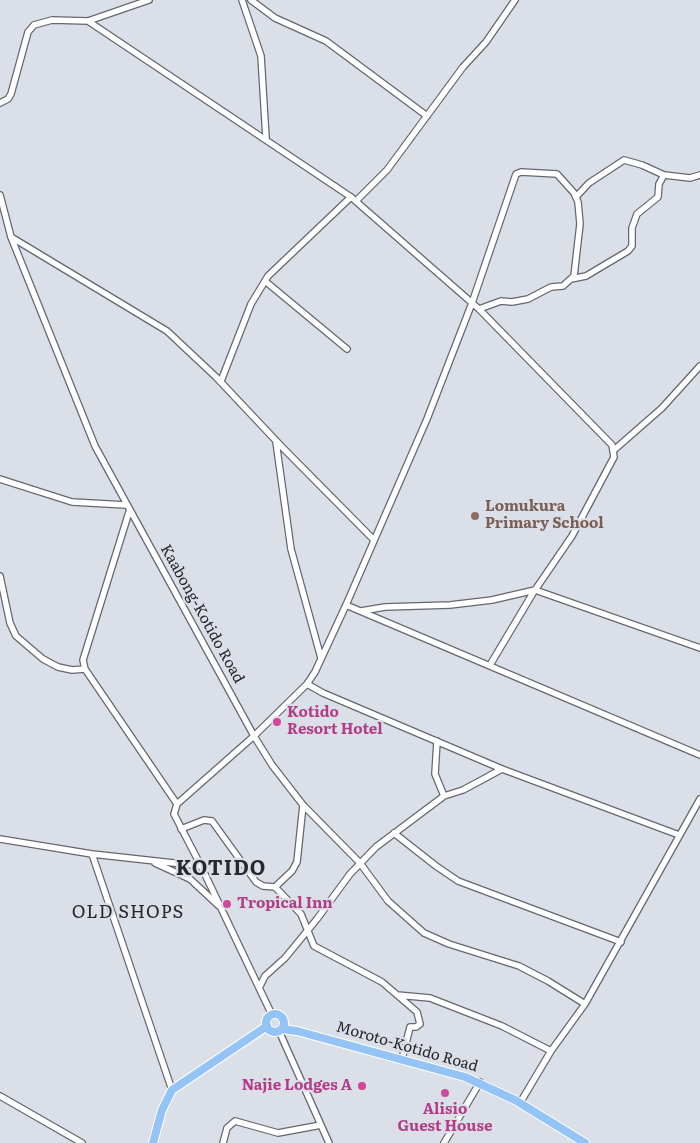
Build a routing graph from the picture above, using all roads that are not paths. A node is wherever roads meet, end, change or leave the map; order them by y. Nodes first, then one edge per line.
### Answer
1 (148, 0) edge
2 (242, 0) edge
3 (251, 0) edge
4 (515, 0) edge
5 (88, 21) junction
6 (0, 103) edge
7 (427, 116) junction
8 (266, 138) junction
9 (664, 175) junction
10 (700, 175) edge
11 (0, 195) edge
12 (576, 198) junction
13 (353, 199) junction
14 (11, 237) junction
15 (571, 279) junction
16 (265, 282) junction
17 (472, 302) junction
18 (479, 309) junction
19 (347, 349) dead end
20 (700, 366) edge
21 (221, 382) junction
22 (276, 442) junction
23 (614, 450) junction
24 (0, 478) edge
25 (126, 505) junction
26 (129, 512) junction
27 (373, 539) junction
28 (0, 576) edge
29 (535, 590) junction
30 (346, 605) junction
31 (360, 611) junction
32 (700, 648) edge
33 (321, 658) junction
34 (490, 665) junction
35 (85, 669) junction
36 (307, 684) junction
37 (254, 736) junction
38 (437, 742) junction
39 (700, 755) edge
40 (502, 769) junction
41 (444, 796) junction
42 (700, 799) edge
43 (177, 804) junction
44 (303, 805) junction
45 (181, 829) junction
46 (394, 833) junction
47 (679, 836) junction
48 (0, 839) edge
49 (92, 854) junction
50 (149, 860) junction
51 (360, 863) junction
52 (202, 866) junction
53 (275, 887) junction
54 (223, 910) junction
55 (307, 929) junction
56 (621, 942) junction
57 (260, 986) junction
58 (397, 995) junction
59 (585, 1004) junction
60 (272, 1015) junction
61 (267, 1026) junction
62 (282, 1027) junction
63 (551, 1051) junction
64 (402, 1059) junction
65 (480, 1082) junction
66 (172, 1090) junction
67 (0, 1096) edge
68 (520, 1103) junction
69 (321, 1125) junction
70 (82, 1143) edge
71 (153, 1143) edge
72 (223, 1143) edge
73 (329, 1143) edge
74 (444, 1143) edge
75 (585, 1143) edge

1 - 5 street
2 - 8 street
3 - 7 street
4 - 7 street
5 - 6 street
5 - 8 street
7 - 13 street
8 - 13 street
9 - 10 street
9 - 12 street
9 - 15 street
11 - 14 street, Kaabong-Kotido Road
12 - 15 street
12 - 17 street
13 - 16 street
13 - 17 street
14 - 21 street
14 - 25 street, Kaabong-Kotido Road
15 - 18 street
16 - 19 street
16 - 21 street
17 - 18 street
17 - 27 street
18 - 23 street
20 - 23 street
21 - 22 street
22 - 27 street
22 - 33 street
23 - 29 street
24 - 25 street
25 - 26 street, Kaabong-Kotido Road
26 - 35 street
26 - 37 street, Kaabong-Kotido Road
27 - 30 street
28 - 35 street
29 - 31 street
29 - 32 street
29 - 34 street
30 - 31 street
30 - 33 street
31 - 34 street
33 - 36 street
34 - 39 street
35 - 43 street
36 - 37 street
36 - 38 street
37 - 43 street
37 - 44 street, Kaabong-Kotido Road
38 - 40 street
38 - 41 street
40 - 41 street
40 - 47 street
41 - 46 street
42 - 47 street
43 - 45 street
44 - 51 street, Kaabong-Kotido Road
44 - 53 street
45 - 52 street
45 - 53 street
46 - 51 street
46 - 56 street
47 - 56 street
48 - 49 street
49 - 50 street
49 - 66 street
50 - 52 street
50 - 54 street
51 - 55 street
51 - 59 street, Kaabong-Kotido Road
52 - 54 street
53 - 55 street
54 - 57 street
55 - 57 street
55 - 58 street
56 - 59 street
57 - 60 street
58 - 63 street
58 - 64 street
59 - 63 street
60 - 61 main road
60 - 62 main road
61 - 62 main road
61 - 66 main road
62 - 64 main road, Moroto-Kotido Road
62 - 69 street
63 - 68 street
64 - 65 main road, Moroto-Kotido Road
65 - 68 main road, Moroto-Kotido Road
65 - 74 street
66 - 71 main road
67 - 70 street
68 - 75 main road, Moroto-Kotido Road
69 - 72 street
69 - 73 street

